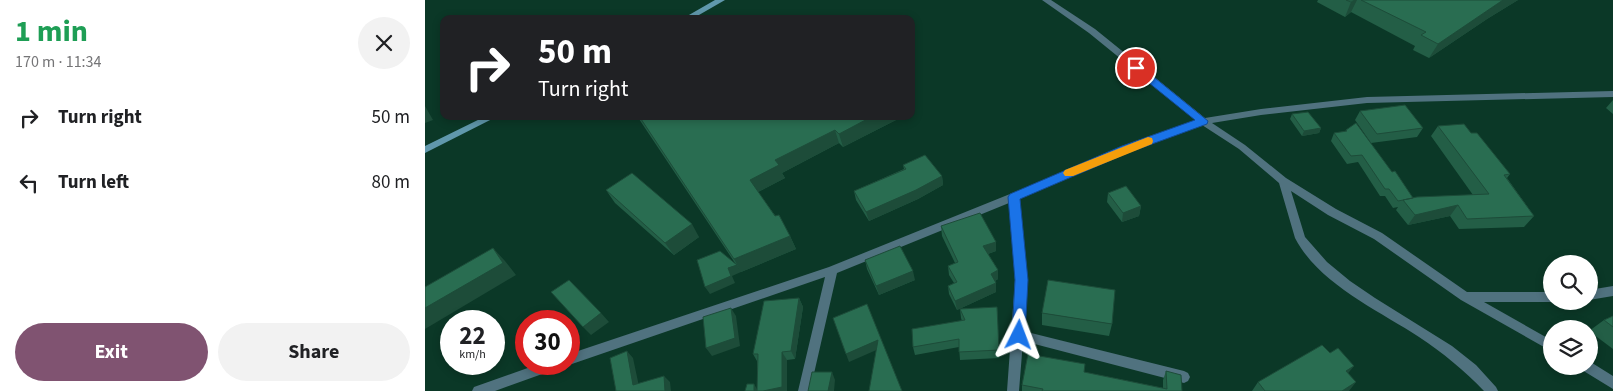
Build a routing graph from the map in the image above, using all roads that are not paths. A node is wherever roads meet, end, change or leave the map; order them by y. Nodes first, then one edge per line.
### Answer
1 (721, 0) edge
2 (1046, 0) edge
3 (693, 15) edge
4 (1613, 94) edge
5 (486, 120) edge
6 (1203, 121) junction
7 (425, 150) edge
8 (1283, 181) junction
9 (1014, 197) junction
10 (832, 270) junction
11 (1613, 291) edge
12 (1598, 294) edge
13 (1465, 296) junction
14 (1543, 297) edge
15 (1019, 335) junction
16 (1543, 341) edge
17 (580, 355) edge
18 (1598, 373) edge
19 (524, 375) edge
20 (1184, 377) dead end
21 (1613, 382) edge
22 (478, 391) edge
23 (804, 391) edge
24 (1013, 391) edge
25 (1492, 391) edge

1 - 3 main road
2 - 6 street
4 - 6 street
5 - 7 main road
6 - 8 street
6 - 9 street
8 - 13 street
8 - 25 street
9 - 10 street
9 - 15 street
10 - 17 street
10 - 23 street
11 - 12 street
13 - 14 street
13 - 16 street
15 - 20 street
15 - 24 street
18 - 21 street
19 - 22 street

